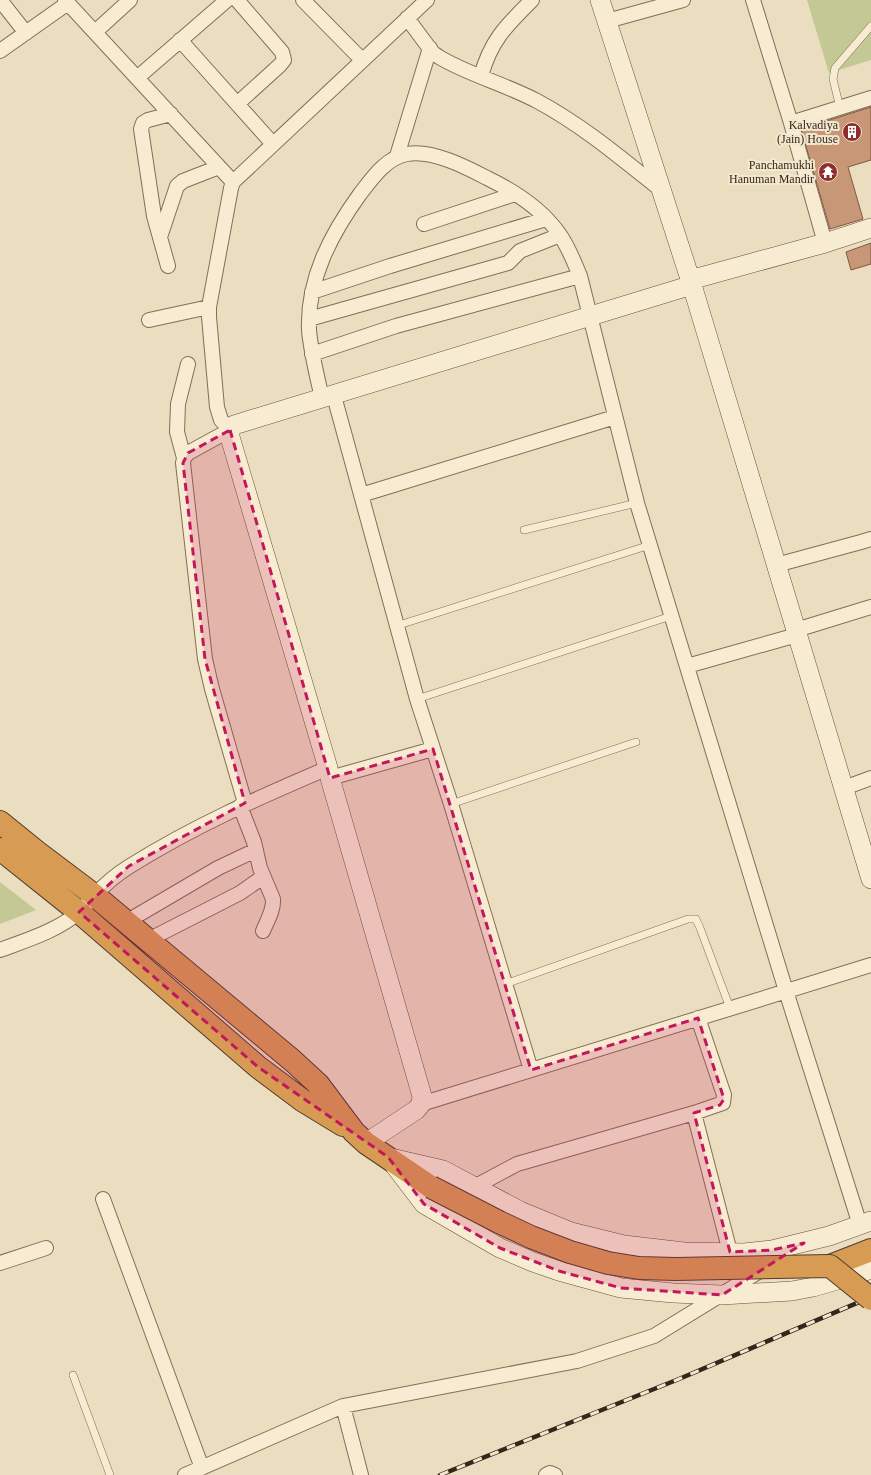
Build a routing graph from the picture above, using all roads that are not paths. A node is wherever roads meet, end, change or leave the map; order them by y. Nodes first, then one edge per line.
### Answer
1 (0, 0) edge
2 (130, 0) edge
3 (227, 0) edge
4 (237, 0) edge
5 (303, 0) edge
6 (426, 0) edge
7 (532, 0) edge
8 (600, 0) edge
9 (683, 0) edge
10 (753, 0) edge
11 (67, 2) edge
12 (407, 18) junction
13 (607, 21) junction
14 (871, 26) edge
15 (95, 32) junction
16 (26, 33) junction
17 (180, 40) junction
18 (430, 48) junction
19 (0, 51) edge
20 (362, 60) junction
21 (481, 76) junction
22 (137, 78) junction
23 (871, 98) edge
24 (237, 104) junction
25 (840, 108) junction
26 (171, 114) junction
27 (791, 123) junction
28 (273, 144) junction
29 (397, 156) junction
30 (219, 166) junction
31 (233, 182) junction
32 (661, 190) junction
33 (515, 194) junction
34 (546, 219) junction
35 (424, 224) dead end
36 (871, 228) edge
37 (560, 235) junction
38 (160, 237) junction
39 (825, 243) junction
40 (168, 266) dead end
41 (580, 276) junction
42 (691, 283) junction
43 (312, 292) junction
44 (210, 307) junction
45 (589, 316) junction
46 (309, 319) junction
47 (149, 320) dead end
48 (312, 354) junction
49 (188, 364) dead end
50 (328, 397) junction
51 (615, 417) junction
52 (230, 430) junction
53 (184, 458) junction
54 (361, 494) junction
55 (637, 503) junction
56 (524, 530) dead end
57 (871, 538) edge
58 (650, 545) junction
59 (776, 564) junction
60 (871, 607) edge
61 (671, 616) junction
62 (396, 626) junction
63 (797, 633) junction
64 (687, 666) junction
65 (417, 699) junction
66 (636, 742) dead end
67 (434, 749) junction
68 (329, 773) junction
69 (871, 778) edge
70 (844, 788) junction
71 (451, 804) junction
72 (242, 805) junction
73 (0, 822) edge
74 (0, 849) edge
75 (256, 850) junction
76 (263, 877) junction
77 (871, 879) edge
78 (94, 895) junction
79 (79, 912) junction
80 (126, 922) junction
81 (263, 931) dead end
82 (148, 940) junction
83 (0, 950) edge
84 (871, 965) edge
85 (505, 984) junction
86 (786, 991) junction
87 (730, 1008) junction
88 (698, 1018) junction
89 (531, 1070) junction
90 (421, 1104) junction
91 (694, 1113) junction
92 (360, 1138) junction
93 (388, 1157) junction
94 (474, 1187) junction
95 (103, 1199) dead end
96 (866, 1223) edge
97 (804, 1243) junction
98 (46, 1248) dead end
99 (871, 1250) edge
100 (730, 1252) junction
101 (0, 1263) edge
102 (830, 1266) junction
103 (871, 1269) edge
104 (722, 1295) junction
105 (871, 1299) edge
106 (74, 1375) dead end
107 (343, 1406) junction
108 (202, 1468) junction
109 (110, 1475) edge
110 (185, 1475) edge
111 (361, 1475) edge
112 (546, 1475) edge
113 (556, 1475) edge

1 - 16 street
2 - 15 street
3 - 17 street
4 - 24 street
5 - 20 street
6 - 12 street
7 - 21 street
8 - 13 street
9 - 13 street
10 - 27 street
11 - 15 street
11 - 16 street
12 - 18 street
12 - 20 street
13 - 32 street
14 - 25 lane
15 - 22 street
16 - 19 street
17 - 22 street
17 - 24 street
18 - 21 street
18 - 29 street
20 - 28 street
21 - 32 street
22 - 26 street
23 - 25 street
24 - 28 street
25 - 27 street
26 - 30 street
26 - 38 street
27 - 39 street
28 - 31 street
29 - 33 street
29 - 43 street
30 - 31 street
30 - 38 street
31 - 44 street
32 - 42 street
33 - 34 street
33 - 35 street
34 - 37 street
34 - 43 street
36 - 39 street
37 - 41 street
37 - 46 street
38 - 40 street
39 - 42 street
41 - 45 street
41 - 48 street
42 - 45 street
42 - 59 street
43 - 46 street
44 - 47 street
44 - 52 street
45 - 50 street
45 - 51 street
46 - 48 street
48 - 50 street
49 - 53 street
50 - 52 street
50 - 54 street
51 - 54 street
51 - 55 street
52 - 53 street
52 - 68 street
53 - 72 street
54 - 62 street
55 - 56 lane
55 - 58 street
57 - 59 street
58 - 61 street
58 - 62 lane
59 - 63 street
60 - 63 street
61 - 64 street
61 - 65 lane
62 - 65 street
63 - 64 street
63 - 70 street
64 - 86 street
65 - 67 street
66 - 71 lane
67 - 68 street
67 - 71 street
68 - 72 street
68 - 90 street
69 - 70 street
70 - 77 street
71 - 85 street
72 - 75 street
72 - 78 street
73 - 78 highway
74 - 79 highway
75 - 76 street
75 - 80 street
76 - 81 street
76 - 82 street
78 - 79 street
78 - 80 highway
79 - 83 street
79 - 92 highway
80 - 82 highway
82 - 92 highway
84 - 86 street
85 - 87 lane
85 - 89 street
86 - 87 street
86 - 96 street
87 - 88 street
88 - 89 street
88 - 91 street
89 - 90 street
90 - 92 street
91 - 94 street
91 - 100 street
92 - 93 highway
93 - 94 street
93 - 102 highway, bridge
93 - 104 street
94 - 100 street
95 - 108 street
96 - 97 street
97 - 100 street
97 - 104 street
98 - 101 street
99 - 102 highway
102 - 105 highway, bridge
103 - 104 street
104 - 107 street
106 - 109 lane
107 - 108 street
107 - 111 street
108 - 110 street
112 - 113 street

